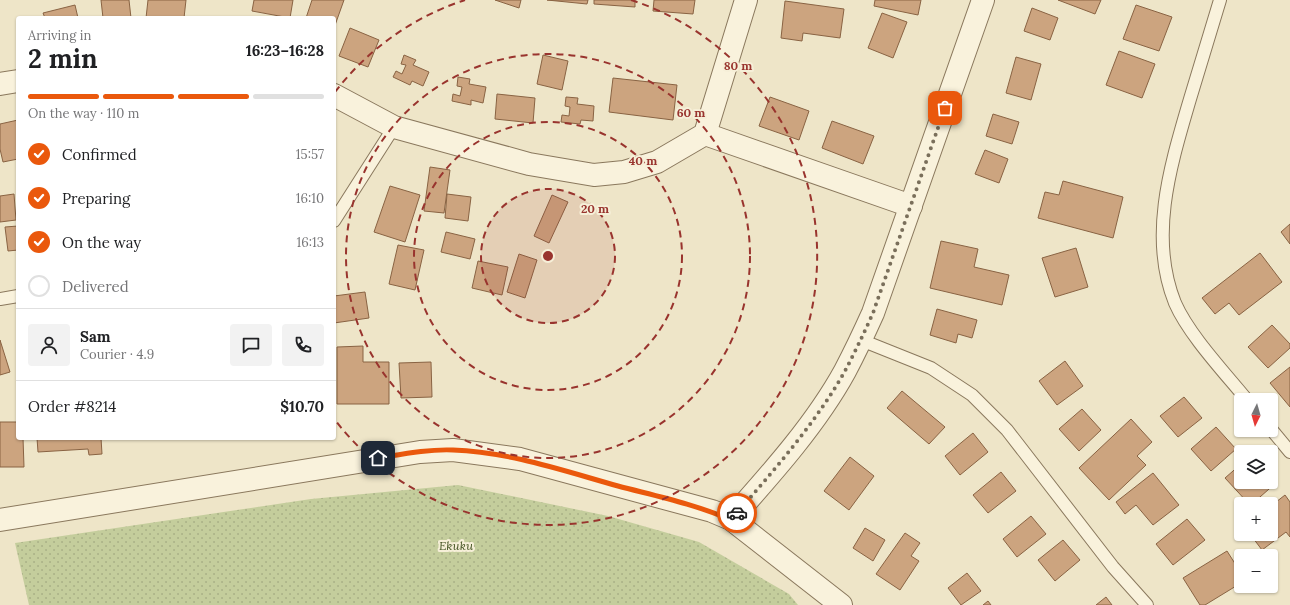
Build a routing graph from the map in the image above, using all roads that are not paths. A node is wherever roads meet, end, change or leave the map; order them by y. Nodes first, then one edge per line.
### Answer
1 (746, 0) edge
2 (983, 0) edge
3 (1220, 0) edge
4 (16, 81) edge
5 (0, 84) edge
6 (336, 97) edge
7 (394, 127) junction
8 (705, 134) junction
9 (911, 206) junction
10 (336, 218) edge
11 (16, 296) edge
12 (0, 300) edge
13 (861, 340) junction
14 (1241, 393) edge
15 (1278, 437) edge
16 (1290, 452) edge
17 (0, 520) edge
18 (731, 520) junction
19 (841, 605) edge
20 (1147, 605) edge

1 - 8 street
2 - 9 street
3 - 14 lane
4 - 5 street
6 - 7 street
7 - 8 street
7 - 10 lane
8 - 9 street
9 - 13 street
11 - 12 lane
13 - 18 street
13 - 20 lane
15 - 16 lane
17 - 18 street
18 - 19 street

